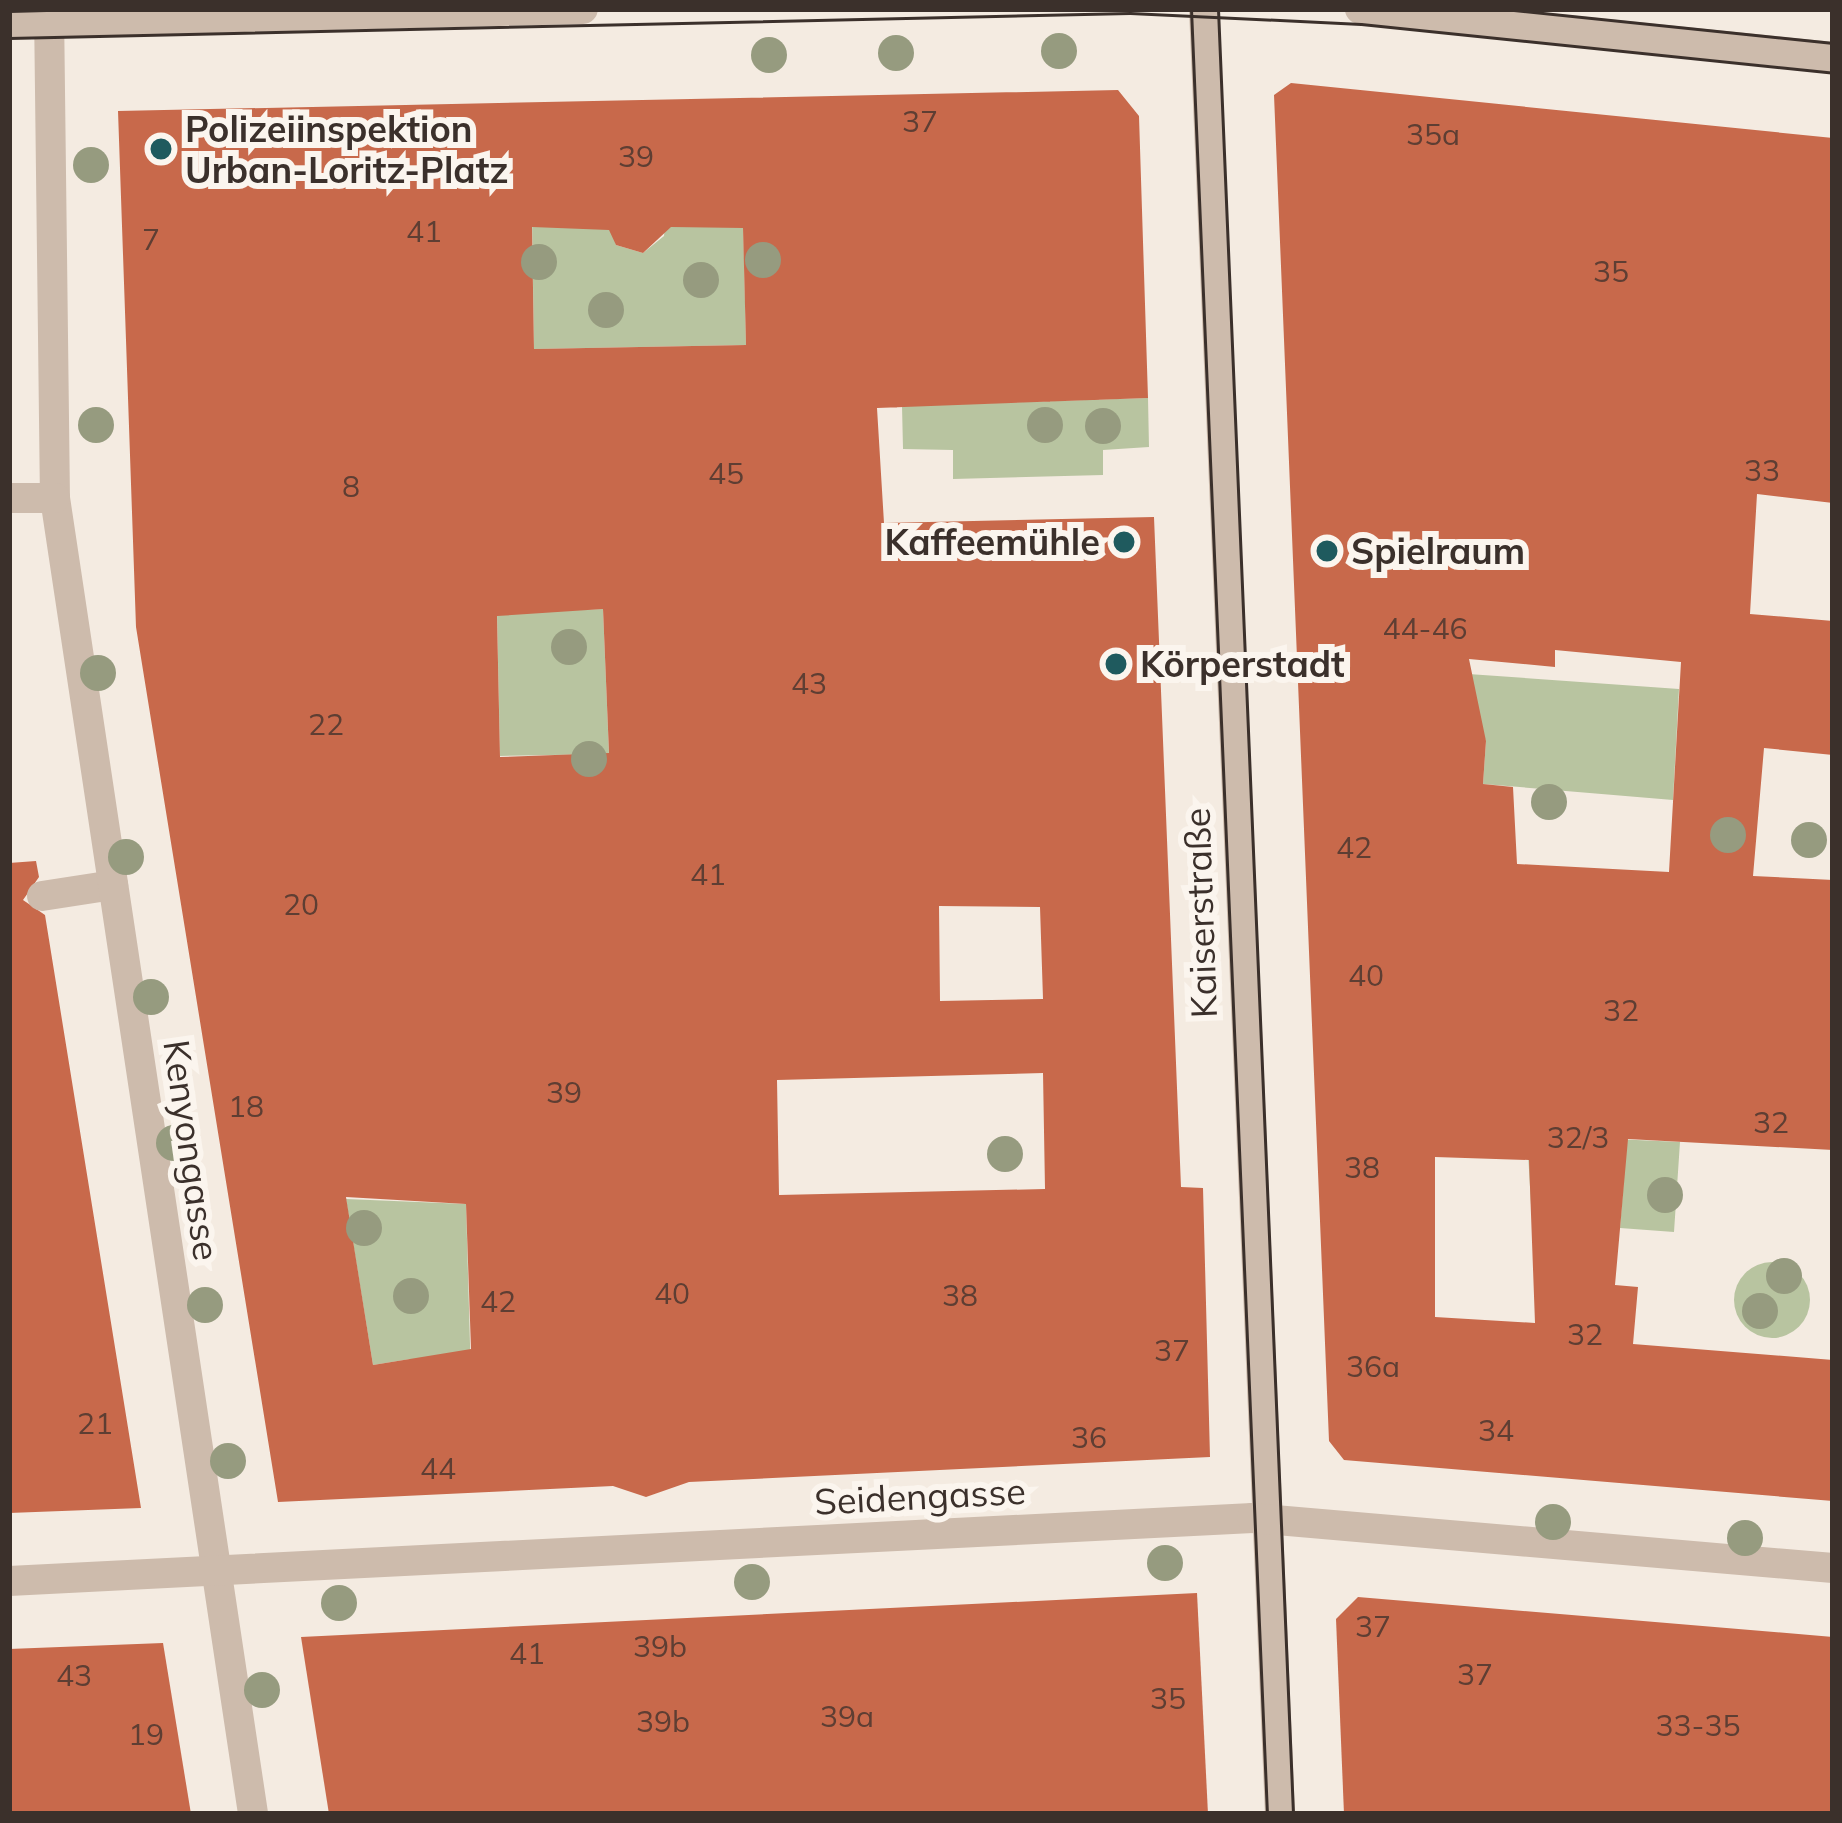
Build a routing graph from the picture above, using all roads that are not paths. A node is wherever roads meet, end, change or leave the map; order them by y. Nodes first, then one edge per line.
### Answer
1 (583, 9) edge
2 (1204, 9) edge
3 (1360, 9) edge
4 (49, 15) edge
5 (9, 23) edge
6 (1833, 57) edge
7 (9, 498) edge
8 (55, 498) junction
9 (113, 885) junction
10 (42, 896) dead end
11 (1264, 1518) junction
12 (1833, 1568) edge
13 (214, 1570) junction
14 (9, 1582) edge
15 (253, 1814) edge
16 (1280, 1814) edge

1 - 4 street
2 - 11 street, Kaiserstraße
3 - 6 street
4 - 5 street
4 - 8 street, Kenyongasse
7 - 8 street
8 - 9 street, Kenyongasse
9 - 10 street
9 - 13 street, Kenyongasse
11 - 12 street, Seidengasse
11 - 13 street, Seidengasse
11 - 16 street, Kaiserstraße
13 - 14 street, Seidengasse
13 - 15 street, Kenyongasse

